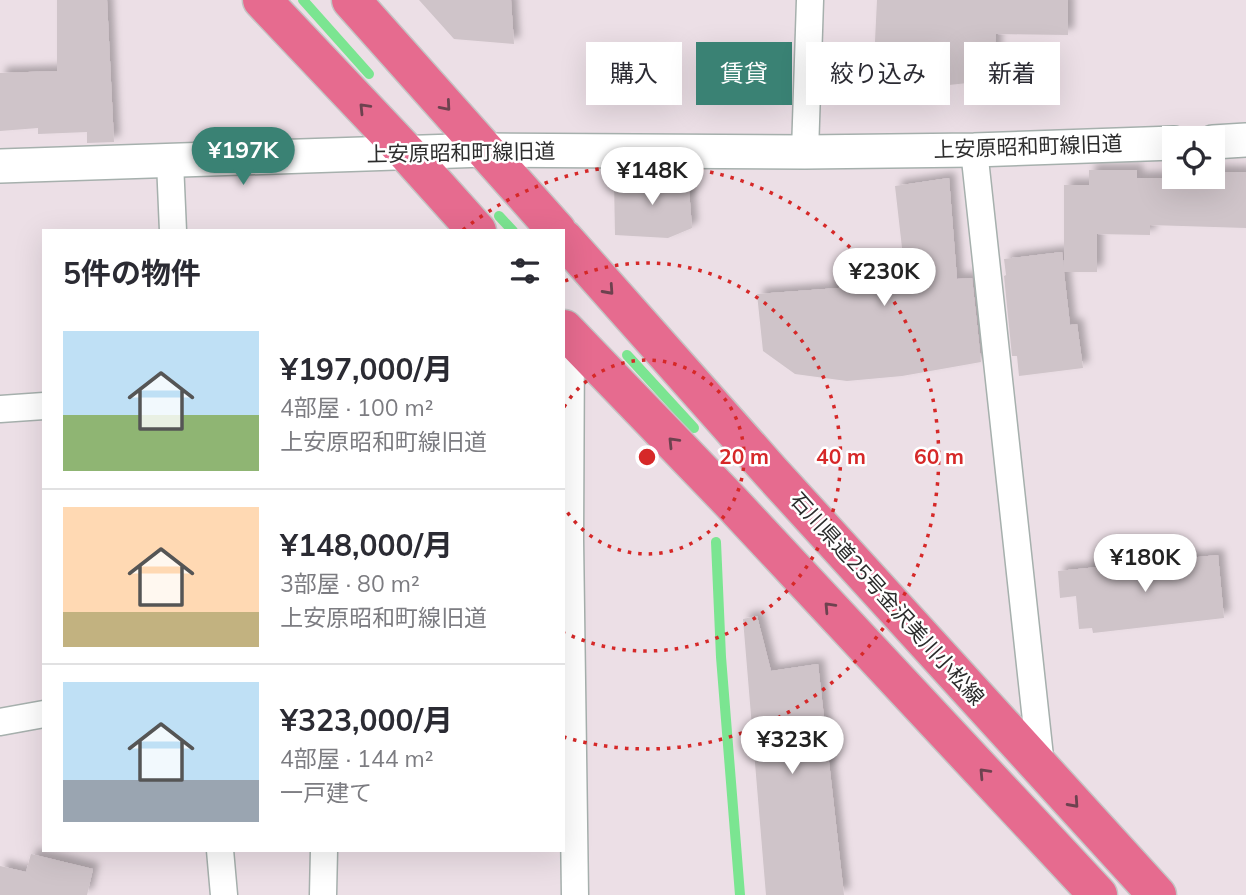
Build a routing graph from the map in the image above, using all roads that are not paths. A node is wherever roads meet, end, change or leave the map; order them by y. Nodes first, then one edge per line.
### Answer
1 (262, 0) edge
2 (351, 0) edge
3 (810, 0) edge
4 (1246, 140) edge
5 (1225, 141) edge
6 (1162, 143) edge
7 (485, 150) junction
8 (974, 150) junction
9 (406, 152) junction
10 (805, 152) junction
11 (170, 162) junction
12 (0, 166) edge
13 (173, 229) edge
14 (475, 229) edge
15 (555, 229) edge
16 (565, 240) edge
17 (567, 332) edge
18 (42, 406) edge
19 (0, 409) edge
20 (567, 539) edge
21 (42, 714) edge
22 (0, 722) edge
23 (1041, 766) junction
24 (220, 852) edge
25 (324, 852) edge
26 (224, 895) edge
27 (323, 895) edge
28 (575, 895) edge
29 (1098, 895) edge
30 (1157, 895) edge

9 -> 1 main road
2 -> 7 main road
3 - 10 street
4 - 5 street
6 - 8 street, 上安原昭和町線旧道
7 - 9 street, 上安原昭和町線旧道
7 - 10 street, 上安原昭和町線旧道
7 - 15 main road
8 - 10 street, 上安原昭和町線旧道
8 - 23 street
9 - 11 street, 上安原昭和町線旧道
9 - 14 main road
11 - 12 street, 上安原昭和町線旧道
11 - 13 street
16 -> 23 main road, 石川県道25号金沢美川小松線
17 - 20 street
29 -> 17 main road
18 - 19 street
20 - 28 street
21 - 22 street
23 -> 30 main road, 石川県道25号金沢美川小松線
24 - 26 street
25 - 27 street

